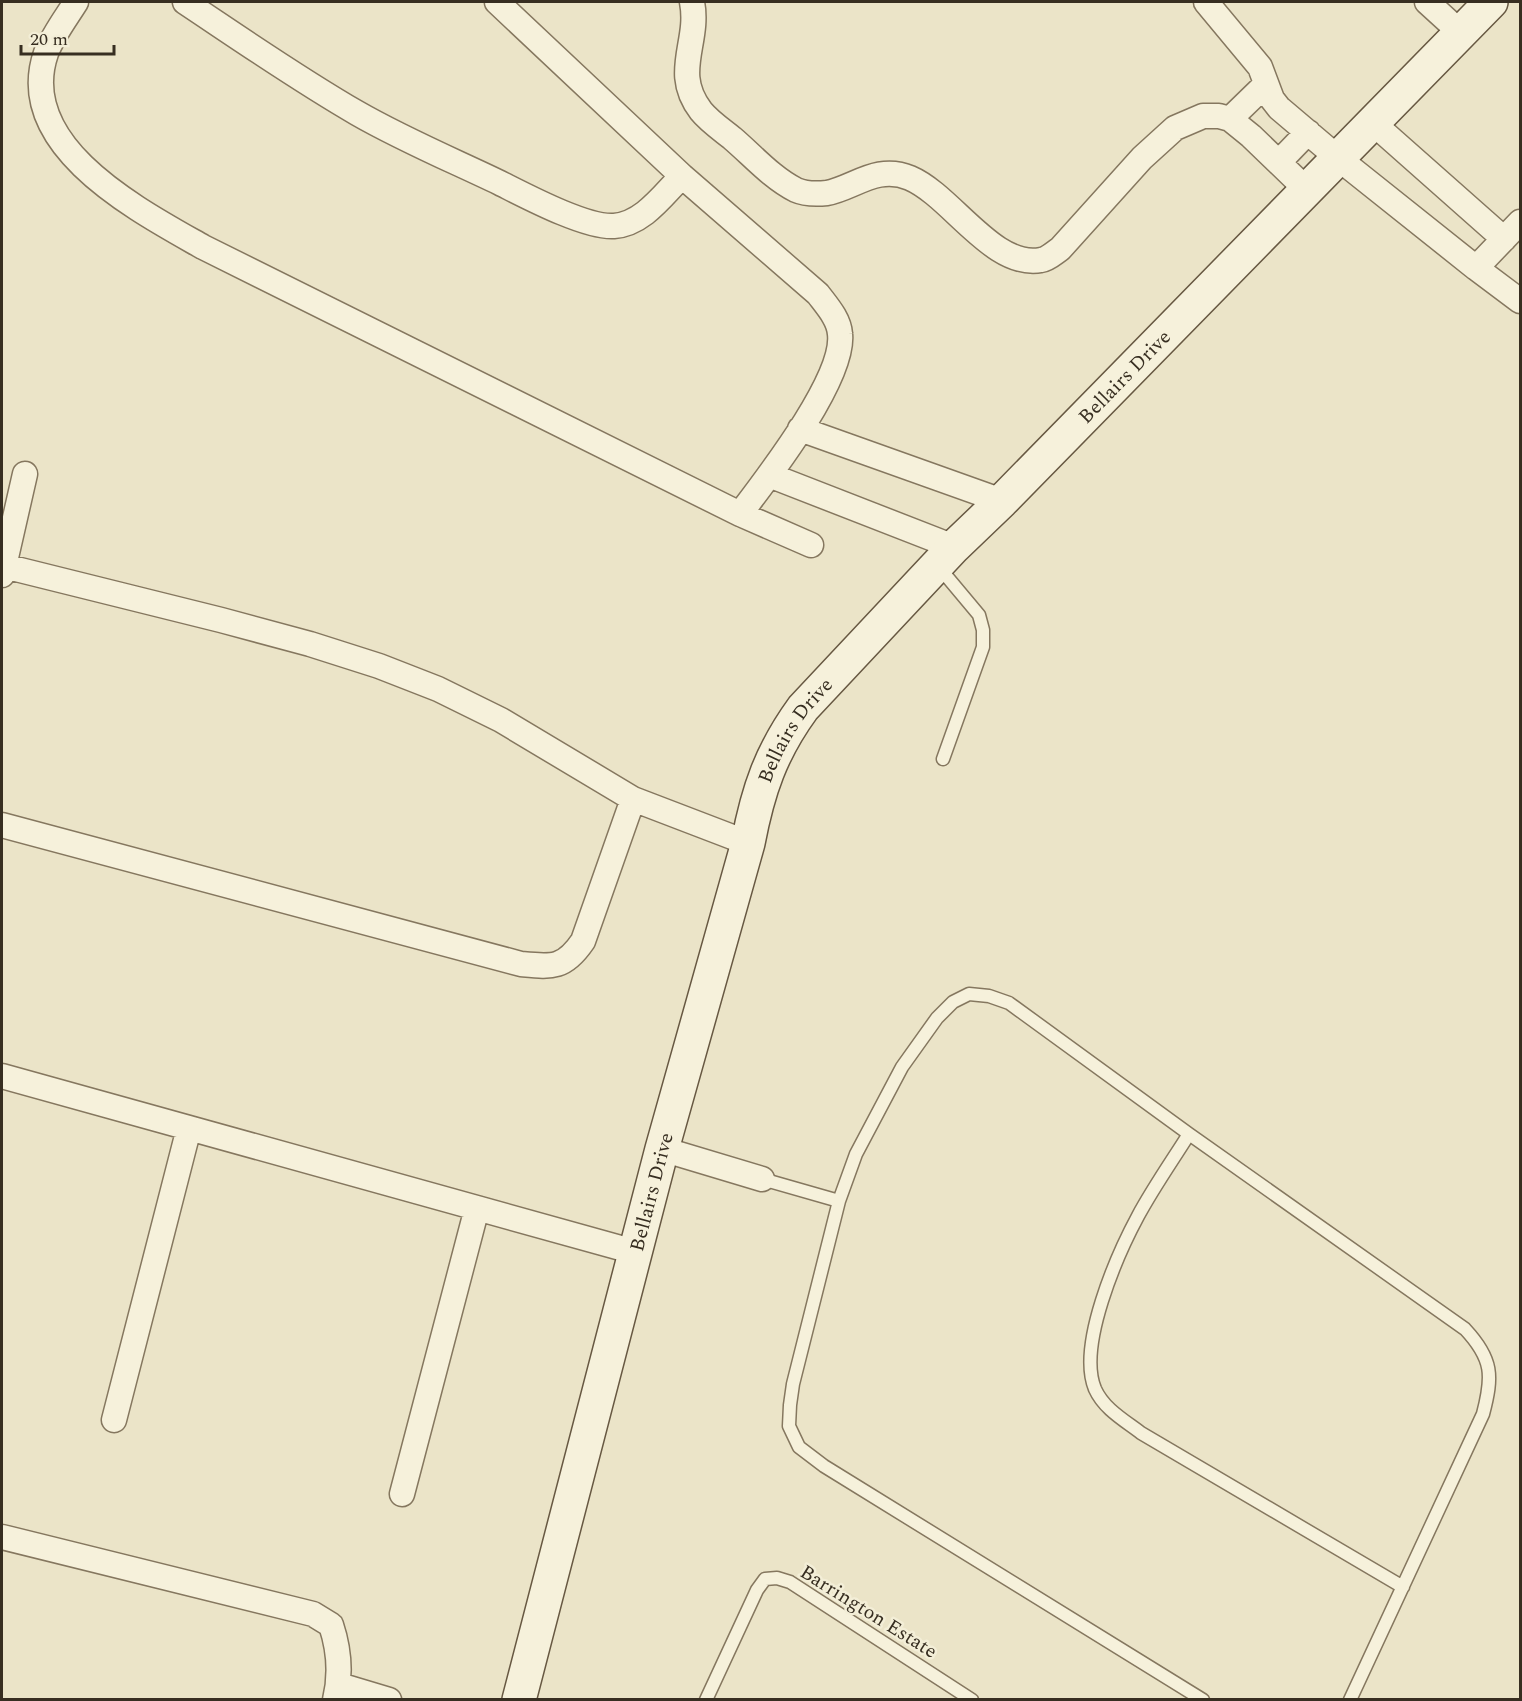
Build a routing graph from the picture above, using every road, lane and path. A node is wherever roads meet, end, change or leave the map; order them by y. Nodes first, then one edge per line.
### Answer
1 (76, 2) edge
2 (185, 2) edge
3 (497, 2) edge
4 (692, 2) edge
5 (1206, 2) edge
6 (1427, 2) edge
7 (1491, 2) edge
8 (1461, 33) junction
9 (1265, 85) junction
10 (1230, 119) junction
11 (1373, 123) junction
12 (1308, 132) junction
13 (1338, 158) junction
14 (1279, 162) junction
15 (682, 176) junction
16 (1307, 189) junction
17 (1512, 231) edge
18 (1476, 268) junction
19 (1521, 301) edge
20 (800, 429) junction
21 (26, 474) dead end
22 (770, 475) junction
23 (1002, 501) junction
24 (741, 514) junction
25 (810, 545) dead end
26 (945, 556) junction
27 (3, 570) edge
28 (943, 759) dead end
29 (633, 798) junction
30 (2, 825) edge
31 (748, 843) junction
32 (2, 1076) edge
33 (189, 1128) junction
34 (1189, 1134) junction
35 (662, 1149) junction
36 (762, 1179) joint
37 (839, 1201) junction
38 (477, 1208) junction
39 (635, 1252) junction
40 (114, 1420) dead end
41 (402, 1494) dead end
42 (2, 1537) edge
43 (1403, 1587) junction
44 (337, 1692) edge
45 (389, 1700) edge
46 (519, 1700) edge
47 (706, 1700) edge
48 (972, 1700) edge
49 (1203, 1700) edge
50 (1350, 1700) edge

1 - 24 street
2 - 15 street
3 - 15 street
4 - 10 street
5 - 9 street
6 - 8 street
7 - 8 street, Bellairs Drive
8 - 11 street, Bellairs Drive
9 - 10 street
9 - 12 street
10 - 14 street
11 - 13 street, Bellairs Drive
11 - 17 street
12 - 13 street
12 - 14 street
13 - 16 street, Bellairs Drive
13 - 18 street
14 - 16 street
15 - 20 street
16 - 23 street, Bellairs Drive
17 - 18 street
18 - 19 street
20 - 22 street
20 - 23 street
21 - 27 street
22 - 24 street
22 - 26 street
23 - 26 street, Bellairs Drive
24 - 25 street
26 - 28 lane
26 - 31 street, Bellairs Drive
27 - 29 street
29 - 30 street
29 - 31 street
31 - 35 street, Bellairs Drive
32 - 33 street
33 - 38 street
33 - 40 street
34 - 37 lane
34 - 43 lane
34 - 43 lane
35 - 36 street
35 - 39 street, Bellairs Drive
36 - 37 lane
37 - 49 lane
38 - 39 street
38 - 41 street
39 - 46 street, Bellairs Drive
42 - 44 street
43 - 50 lane
44 - 45 street
47 - 48 lane, Barrington Estate

